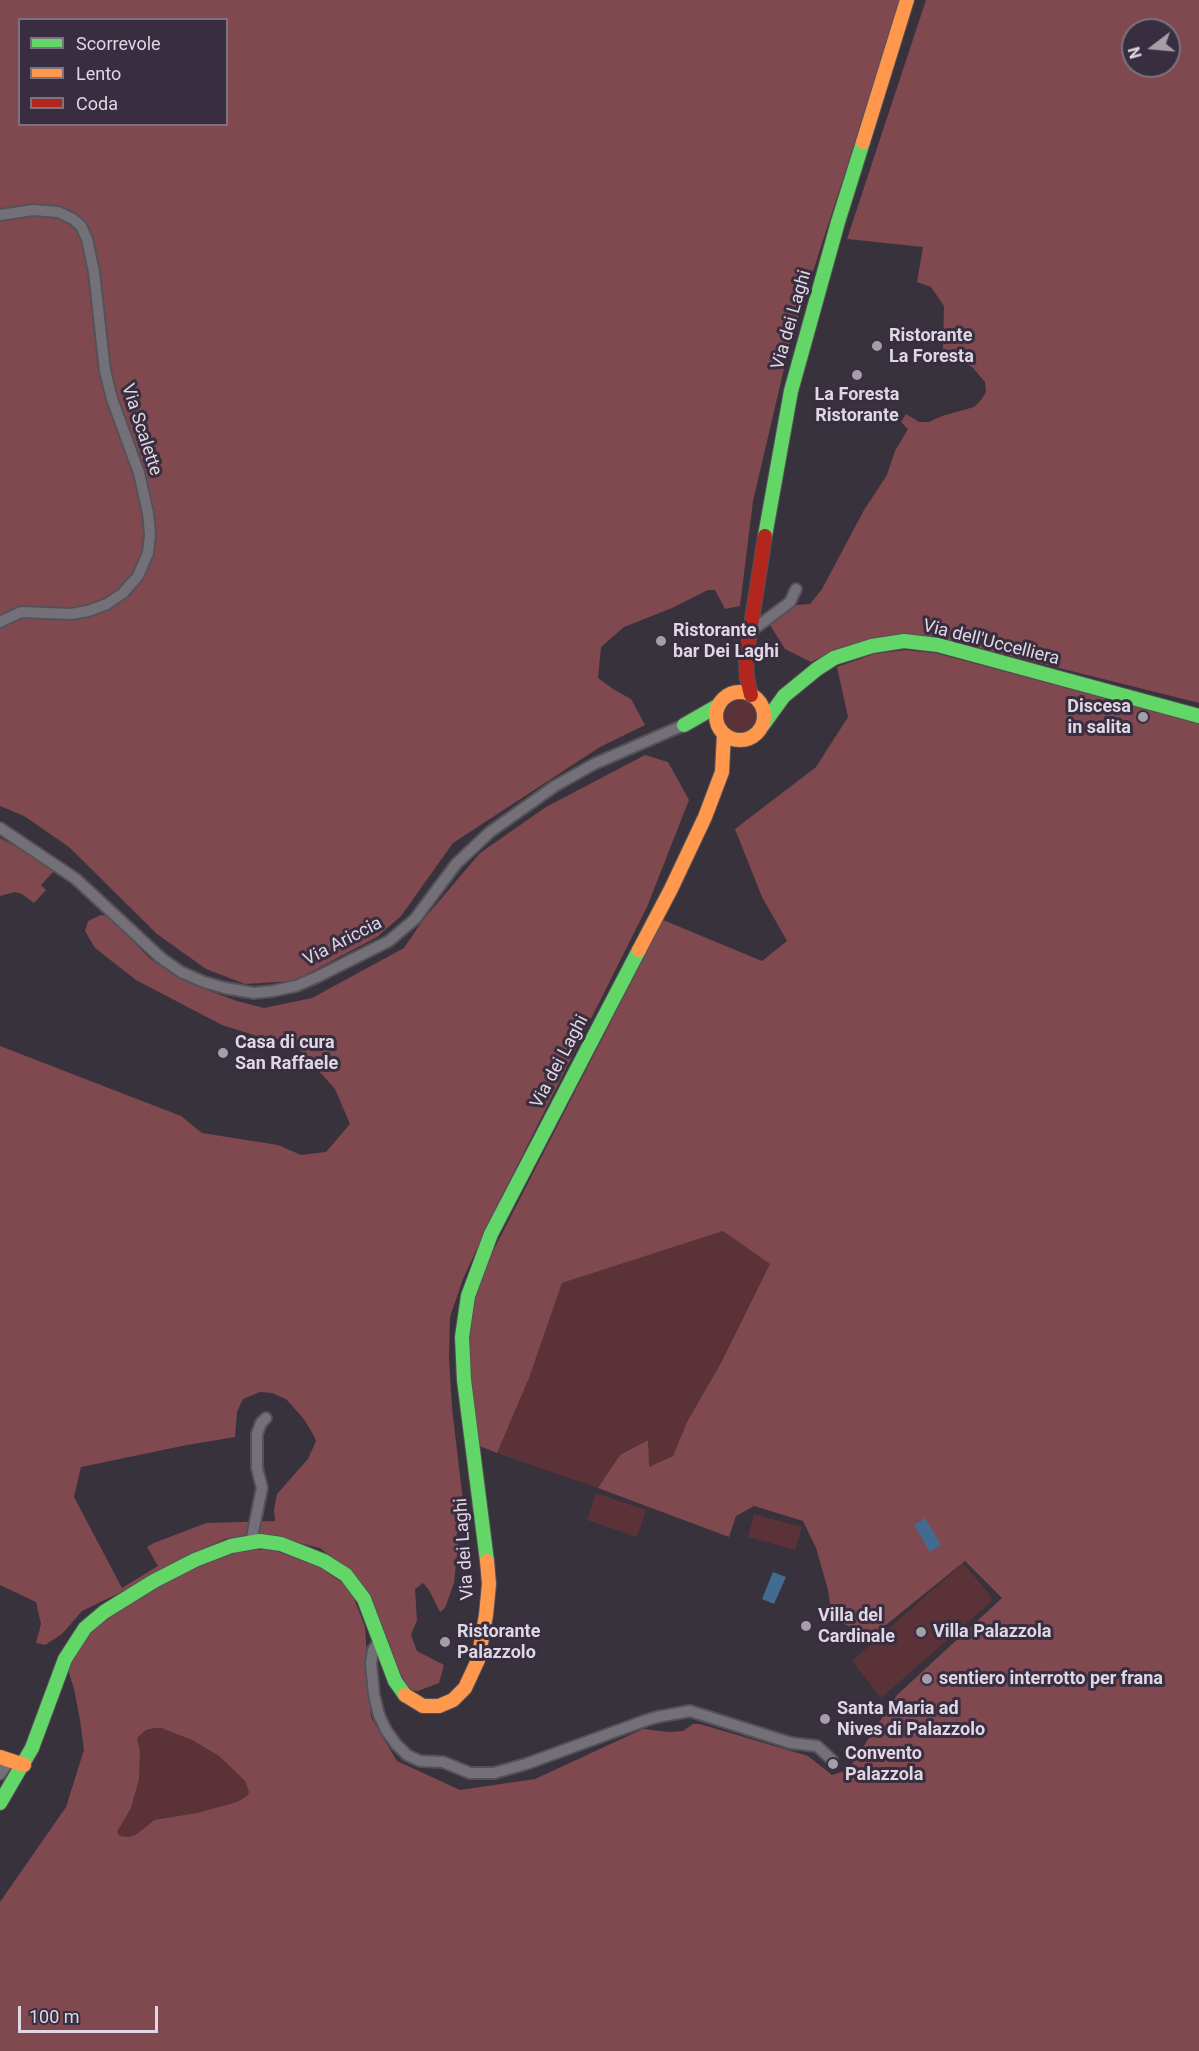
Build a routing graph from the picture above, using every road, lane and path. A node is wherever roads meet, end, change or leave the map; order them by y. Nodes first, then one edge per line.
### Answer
1 (907, 0) edge
2 (0, 215) edge
3 (796, 589) dead end
4 (0, 622) edge
5 (750, 632) junction
6 (746, 658) junction
7 (784, 696) junction
8 (753, 697) junction
9 (722, 701) junction
10 (1199, 716) edge
11 (684, 725) junction
12 (763, 725) junction
13 (722, 732) junction
14 (753, 737) junction
15 (722, 772) junction
16 (0, 828) edge
17 (266, 1418) dead end
18 (251, 1542) junction
19 (380, 1640) junction
20 (5, 1759) edge
21 (832, 1760) dead end
22 (24, 1765) junction
23 (0, 1774) edge
24 (0, 1803) edge

1 - 5 main road, Via dei Laghi
2 - 4 street, Via Scalette
3 - 5 street
5 - 6 main road, Via dei Laghi
6 - 8 main road, Via dei Laghi
6 - 9 main road, Via dei Laghi
7 - 8 main road
7 - 10 main road, Via dell'Uccelliera
7 - 12 main road, Via dell'Uccelliera
8 - 9 main road
8 - 12 main road
9 - 11 main road, Via Ariccia
9 - 13 main road
11 - 13 main road
11 - 16 street, Via Ariccia
12 - 14 main road
13 - 14 main road
13 - 15 main road, Via dei Laghi
14 - 15 main road, Via dei Laghi
15 - 19 main road, Via dei Laghi
17 - 18 street
18 - 19 main road, Via dei Laghi
18 - 22 main road, Via dei Laghi
19 - 21 street
20 - 22 main road
20 - 23 street
22 - 24 main road, Via dei Laghi

